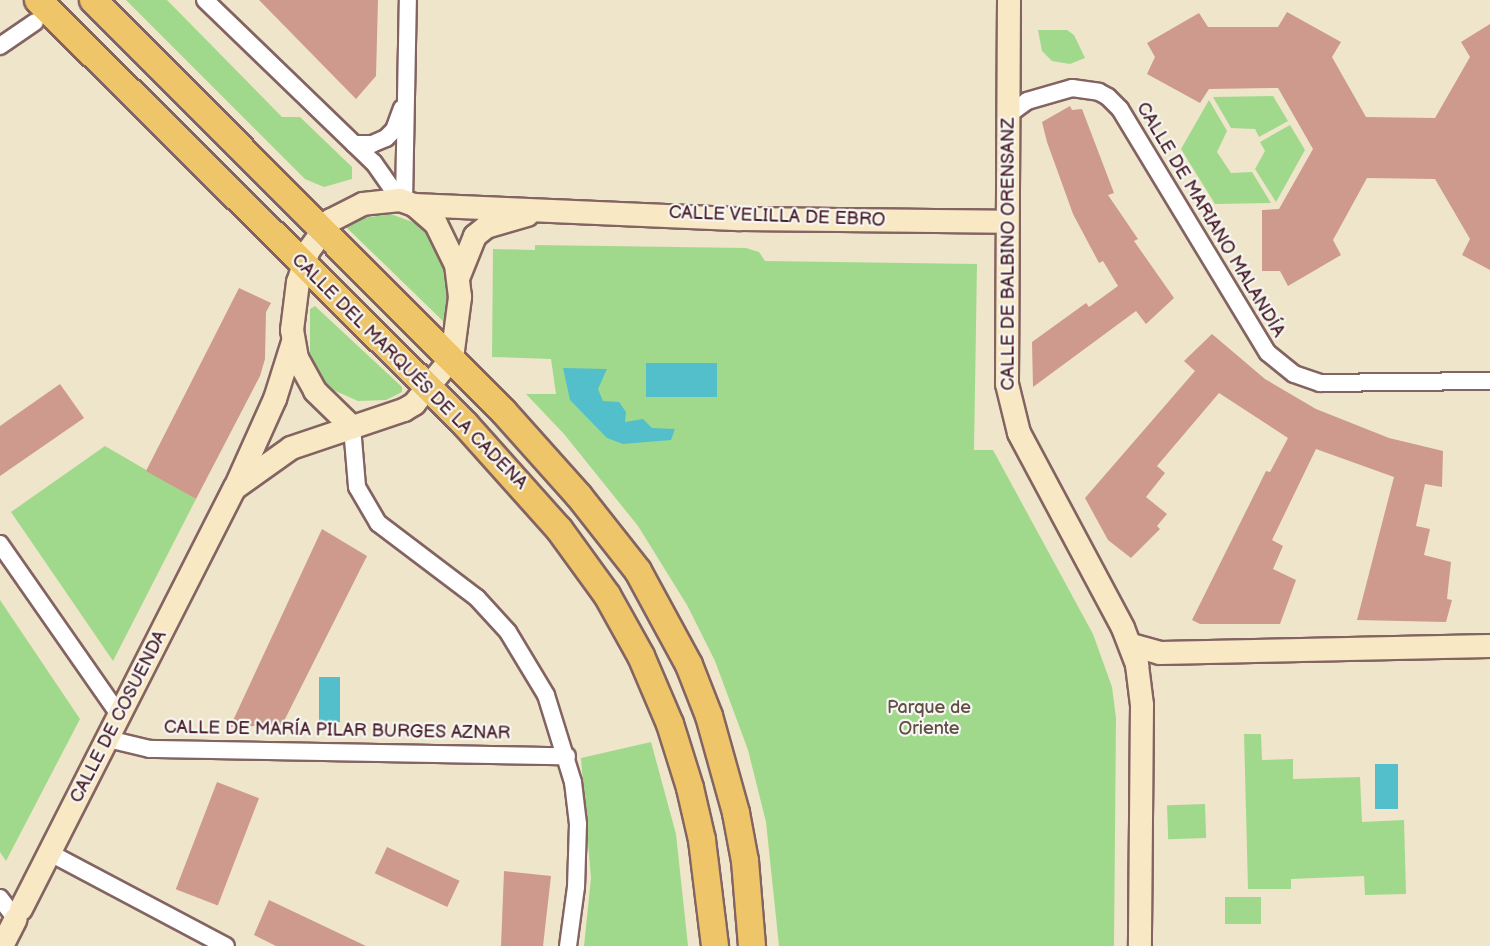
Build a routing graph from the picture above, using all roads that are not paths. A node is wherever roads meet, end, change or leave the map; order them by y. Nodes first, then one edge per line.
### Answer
1 (93, 0) edge
2 (205, 0) edge
3 (408, 0) edge
4 (1009, 0) edge
5 (37, 11) edge
6 (0, 46) edge
7 (404, 101) junction
8 (1008, 115) junction
9 (354, 144) junction
10 (406, 202) junction
11 (547, 210) junction
12 (1006, 222) junction
13 (321, 230) junction
14 (303, 265) junction
15 (459, 276) junction
16 (293, 342) junction
17 (453, 358) junction
18 (1490, 381) edge
19 (430, 389) junction
20 (352, 427) junction
21 (235, 488) junction
22 (0, 544) edge
23 (1131, 645) junction
24 (1490, 646) edge
25 (120, 716) junction
26 (108, 739) junction
27 (567, 756) junction
28 (50, 853) junction
29 (0, 898) edge
30 (19, 914) junction
31 (2, 946) edge
32 (226, 946) edge
33 (568, 946) edge
34 (715, 946) edge
35 (752, 946) edge
36 (1140, 946) edge

1 - 13 main road, CALLE DEL MARQUÉS DE LA CADENA
2 - 9 street
3 - 7 street
4 - 8 street, CALLE DE BALBINO ORENSANZ
5 - 6 street
5 - 14 main road, CALLE DEL MARQUÉS DE LA CADENA
7 - 9 street
7 - 10 street
8 - 12 street, CALLE DE BALBINO ORENSANZ
8 - 18 street, CALLE DE MARIANO MALANDÍA
9 - 10 street
10 - 11 street, CALLE VELILLA DE EBRO
10 - 13 street, CALLE VELILLA DE EBRO
10 - 15 street
11 - 12 street, CALLE VELILLA DE EBRO
11 - 15 street, CALLE VELILLA DE EBRO
12 - 23 street, CALLE DE BALBINO ORENSANZ
13 - 14 street
13 - 17 main road, CALLE DEL MARQUÉS DE LA CADENA
14 - 16 street
14 - 19 main road, CALLE DEL MARQUÉS DE LA CADENA
15 - 17 street
16 - 20 street
16 - 21 street, CALLE DE COSUENDA
17 - 19 street, CALLE DE COSUENDA
17 - 35 main road, CALLE DEL MARQUÉS DE LA CADENA
19 - 20 street, CALLE DE COSUENDA
19 - 34 main road, CALLE DEL MARQUÉS DE LA CADENA
20 - 21 street, CALLE DE COSUENDA
20 - 27 street
21 - 25 street, CALLE DE COSUENDA
22 - 25 street
23 - 24 street
23 - 36 street, CALLE DE BALBINO ORENSANZ
25 - 26 street, CALLE DE COSUENDA
26 - 27 street, CALLE DE MARÍA PILAR BURGES AZNAR
26 - 28 street, CALLE DE COSUENDA
27 - 33 street
28 - 30 street, CALLE DE COSUENDA
28 - 32 street
29 - 30 street
30 - 31 street, CALLE DE COSUENDA

